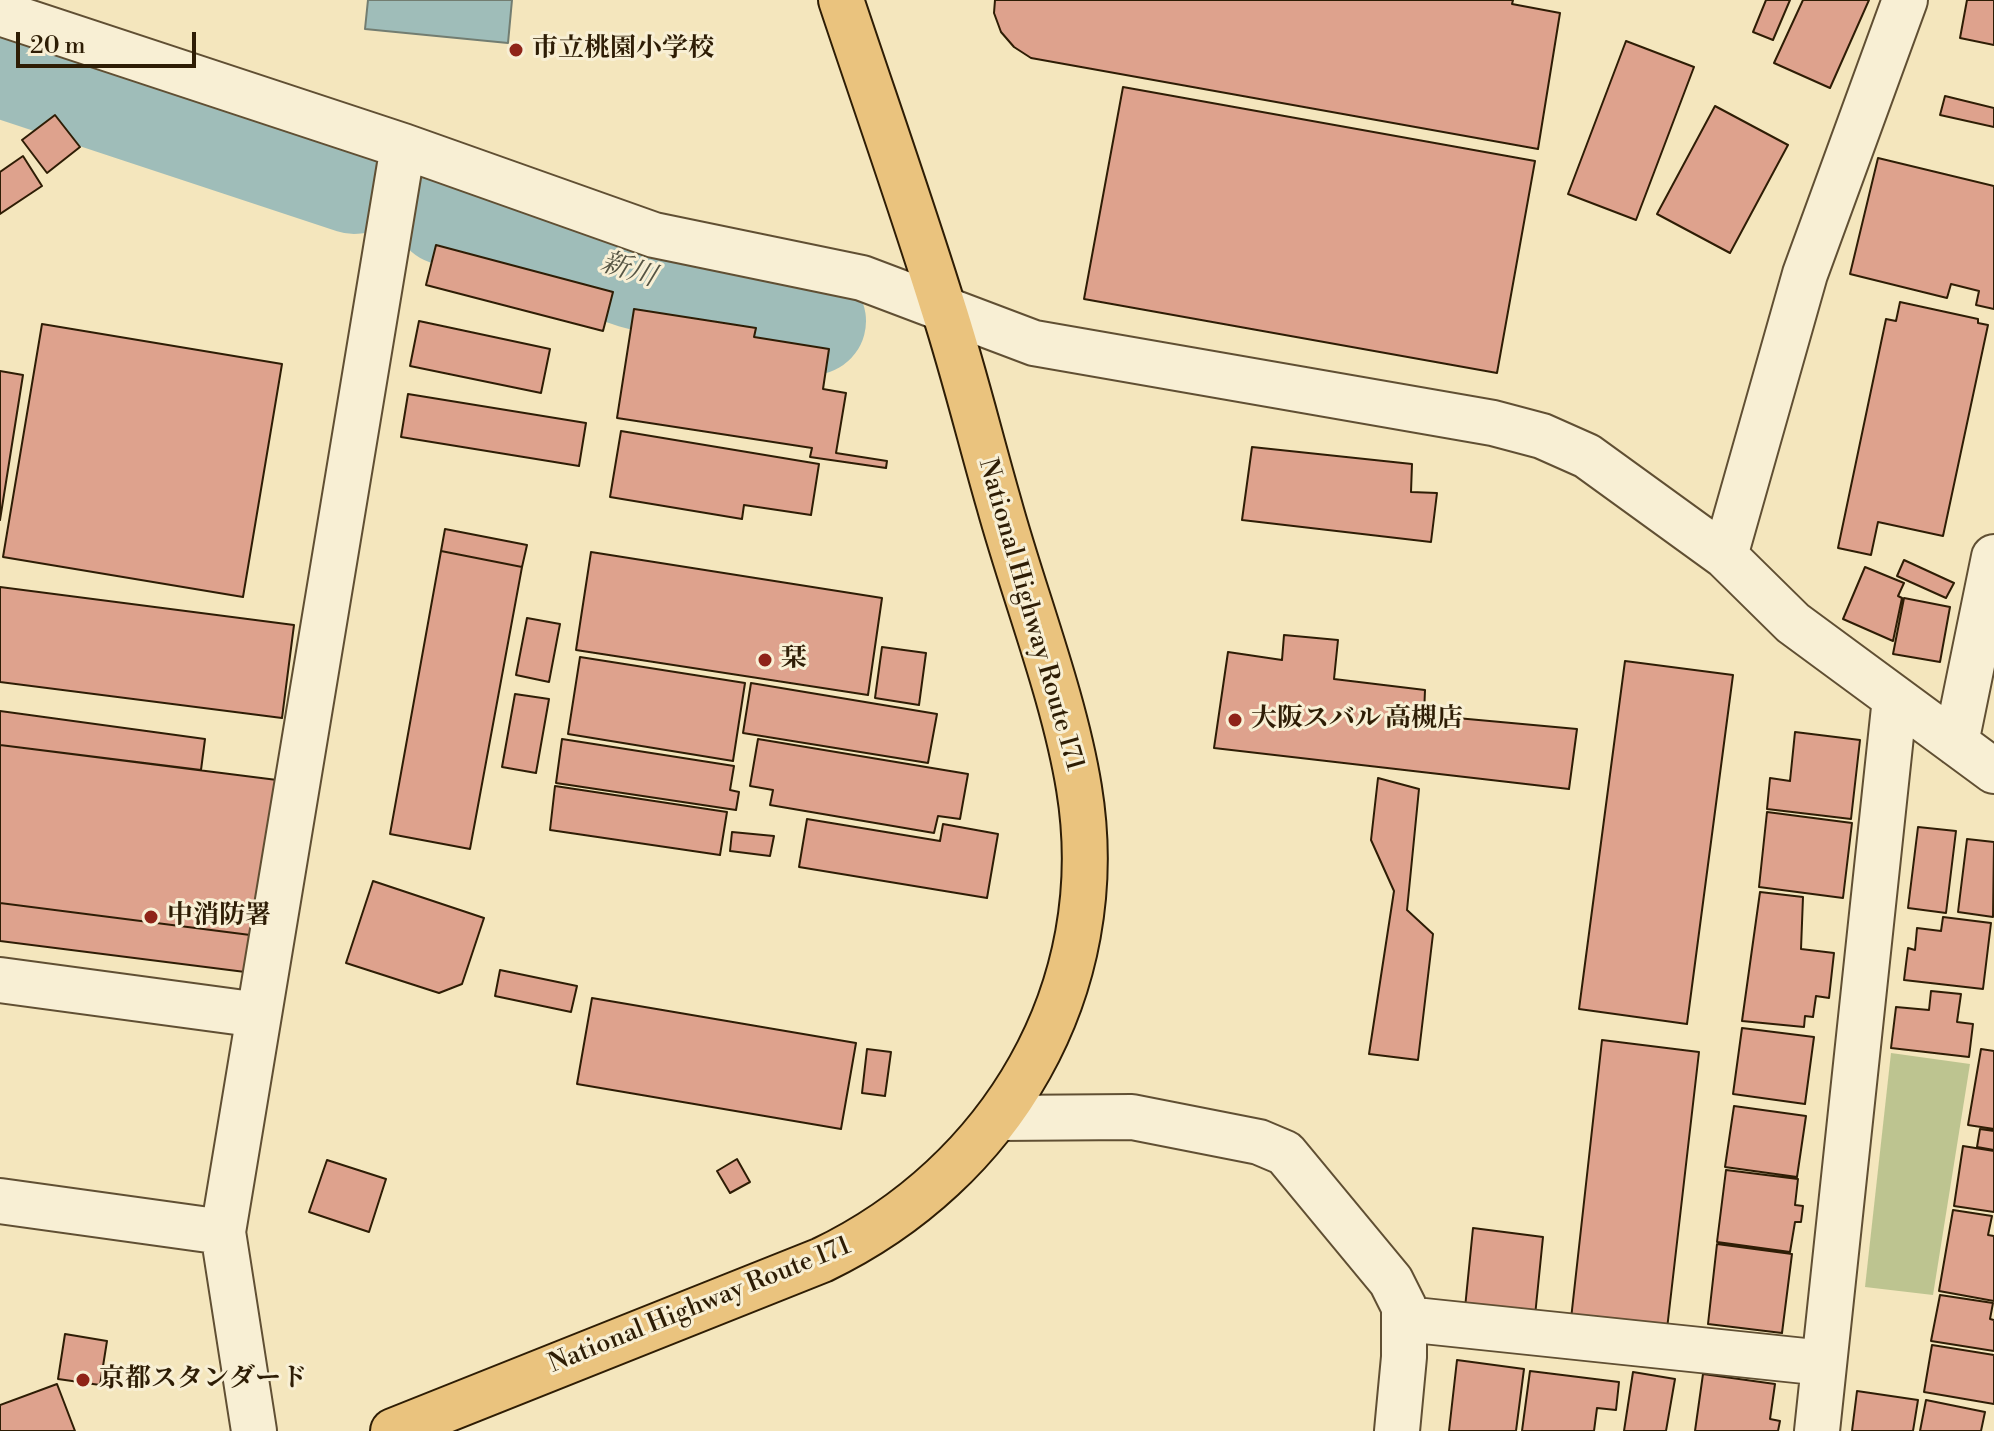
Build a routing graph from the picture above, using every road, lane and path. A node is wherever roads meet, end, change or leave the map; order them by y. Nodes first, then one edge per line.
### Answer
1 (841, 0) edge
2 (1905, 0) edge
3 (0, 13) edge
4 (403, 146) junction
5 (944, 310) junction
6 (1725, 556) junction
7 (1994, 557) edge
8 (1895, 698) junction
9 (1956, 743) junction
10 (1994, 771) edge
11 (0, 980) edge
12 (259, 1015) junction
13 (999, 1118) junction
14 (0, 1201) edge
15 (223, 1232) junction
16 (1405, 1319) junction
17 (1824, 1363) junction
18 (254, 1431) edge
19 (393, 1431) edge
20 (1397, 1431) edge
21 (1817, 1431) edge

1 - 5 highway, National Highway Route 171
2 - 6 street
3 - 4 street
4 - 5 street
4 - 12 street
5 - 6 street
5 - 13 highway, National Highway Route 171
6 - 8 street
7 - 9 street
8 - 9 street
8 - 17 street
9 - 10 street
11 - 12 street
12 - 15 street
13 - 16 street
13 - 19 highway, National Highway Route 171
14 - 15 street
15 - 18 street
16 - 17 street
16 - 20 street
17 - 21 street

